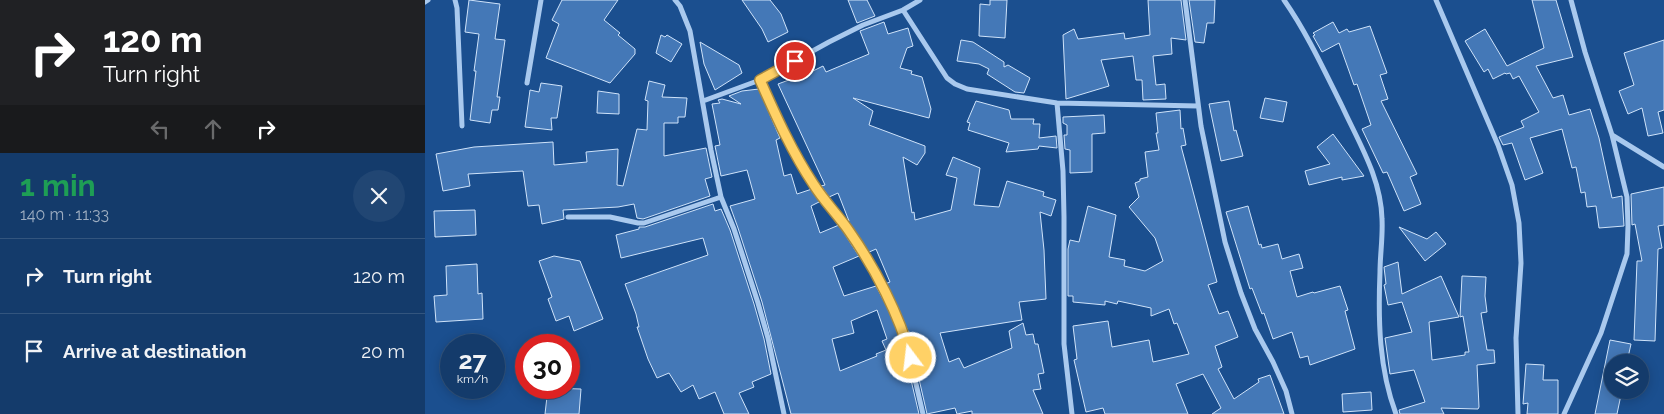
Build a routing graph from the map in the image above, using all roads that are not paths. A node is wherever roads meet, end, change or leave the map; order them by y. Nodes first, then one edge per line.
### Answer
1 (455, 0) edge
2 (541, 0) edge
3 (675, 0) edge
4 (920, 0) edge
5 (1185, 0) edge
6 (1284, 0) edge
7 (1436, 0) edge
8 (1571, 0) edge
9 (903, 10) junction
10 (760, 80) junction
11 (527, 83) dead end
12 (703, 101) junction
13 (1057, 103) junction
14 (1198, 106) junction
15 (462, 126) dead end
16 (1612, 135) junction
17 (1664, 167) edge
18 (721, 197) junction
19 (568, 217) dead end
20 (783, 414) edge
21 (923, 414) edge
22 (1072, 414) edge
23 (1292, 414) edge
24 (1396, 414) edge
25 (1518, 414) edge
26 (1564, 414) edge

1 - 15 street
2 - 11 street
3 - 12 street
4 - 9 street
5 - 14 street
6 - 24 street
7 - 25 street
8 - 16 street
9 - 10 street
9 - 13 street
10 - 12 street
10 - 21 street
12 - 18 street
13 - 14 street
13 - 22 street
14 - 23 street
16 - 17 street
16 - 26 street
18 - 19 street
18 - 20 street

